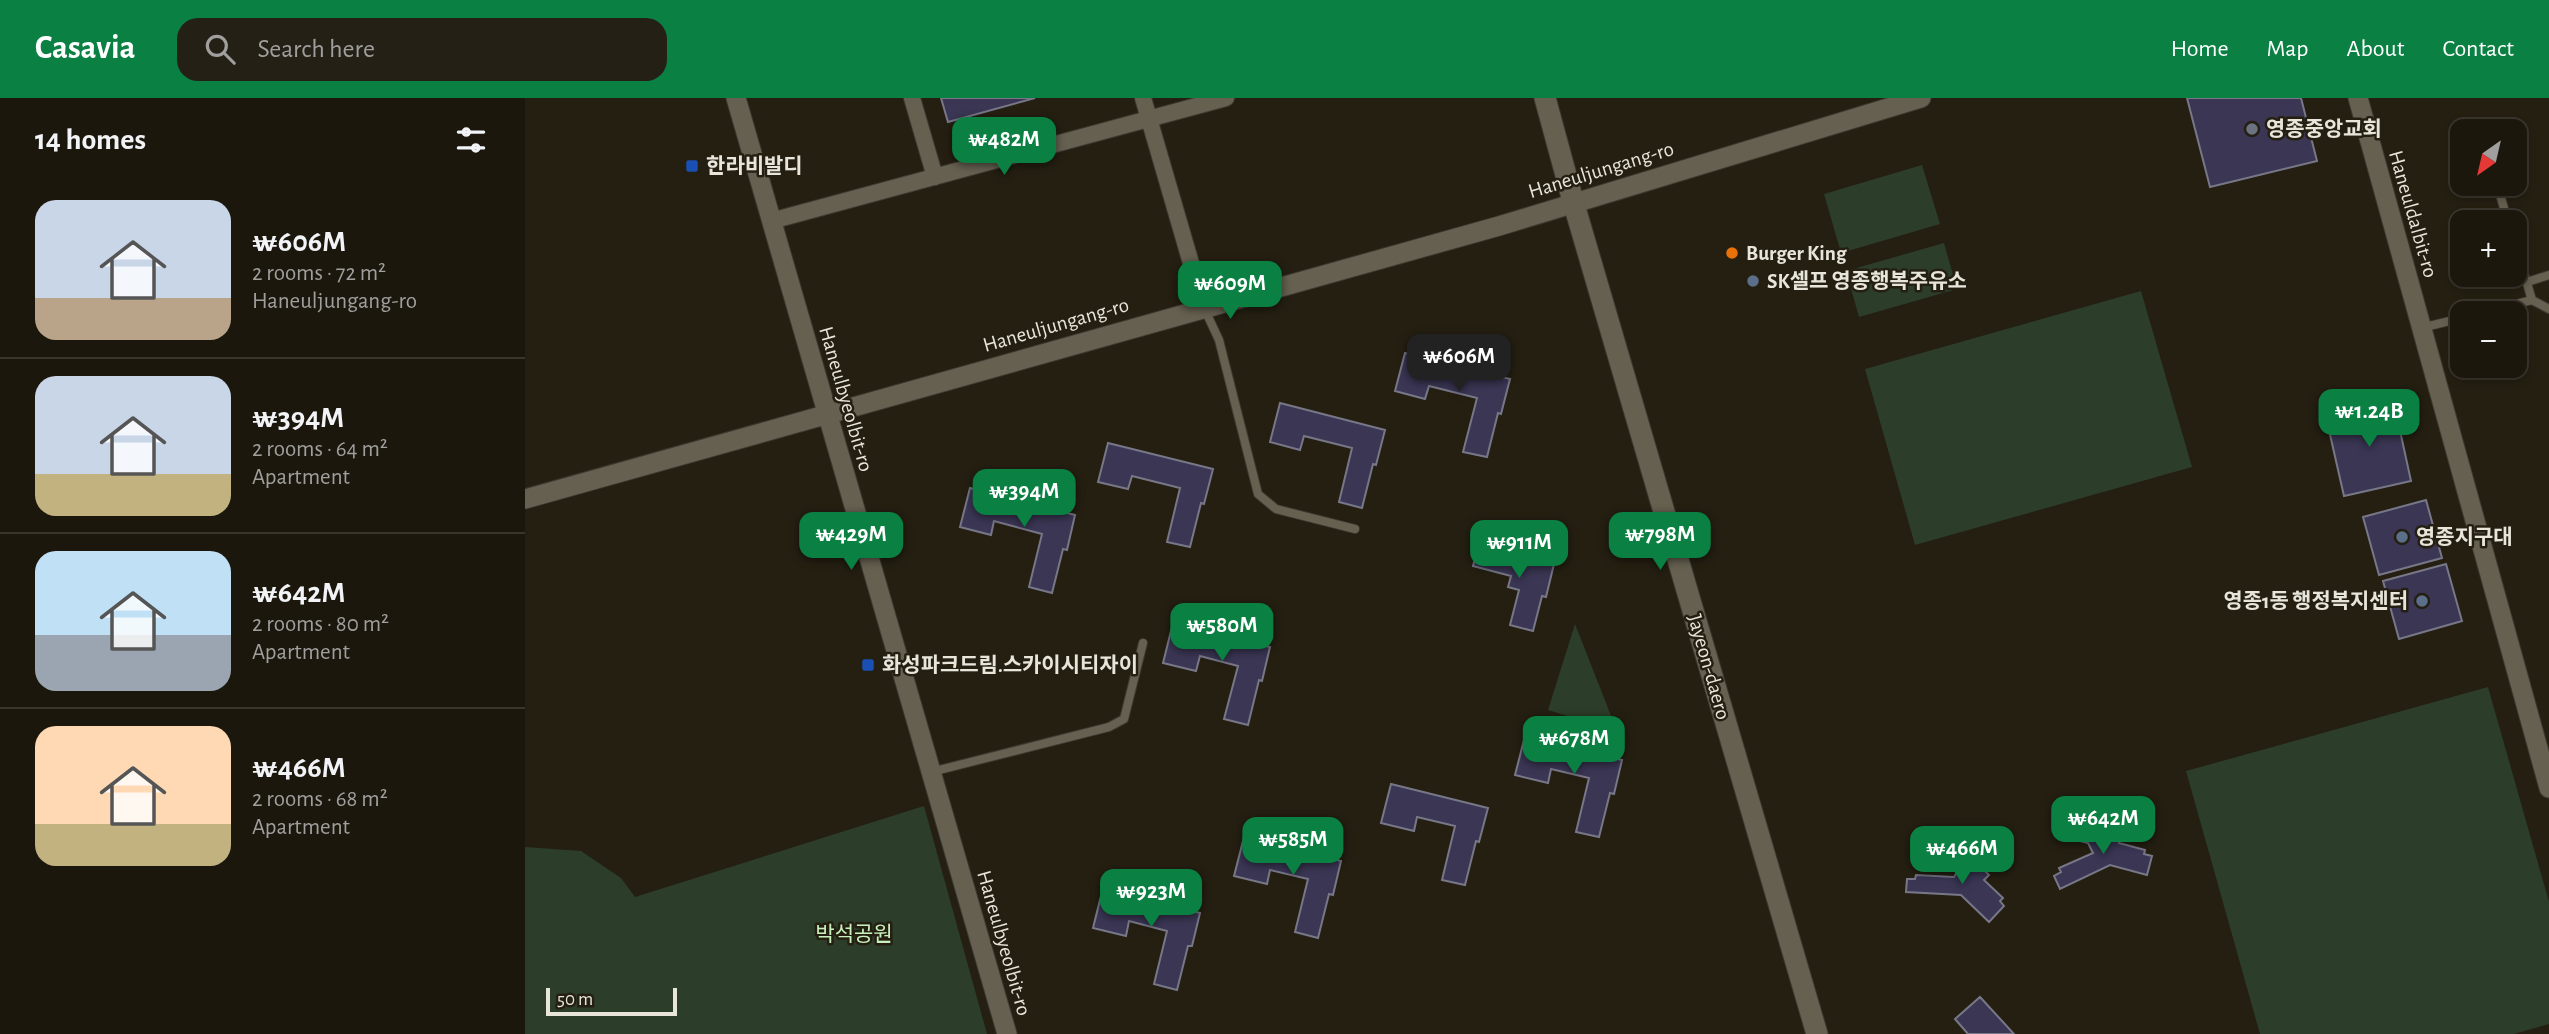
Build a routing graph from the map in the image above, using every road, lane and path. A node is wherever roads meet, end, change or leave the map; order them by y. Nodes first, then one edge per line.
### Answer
1 (736, 98) edge
2 (912, 98) edge
3 (1143, 98) edge
4 (1226, 98) edge
5 (1545, 98) edge
6 (1921, 98) edge
7 (2357, 98) edge
8 (1149, 119) junction
9 (935, 177) junction
10 (1573, 201) junction
11 (771, 221) junction
12 (2549, 275) edge
13 (2527, 282) joint
14 (2532, 300) junction
15 (2527, 301) edge
16 (1204, 308) junction
17 (2549, 309) edge
18 (2450, 321) edge
19 (2421, 328) junction
20 (826, 413) junction
21 (525, 499) edge
22 (1355, 529) dead end
23 (1143, 643) dead end
24 (931, 772) junction
25 (2549, 788) edge
26 (1007, 1034) edge
27 (1817, 1034) edge

1 - 11 street, Haneulbyeolbit-ro
2 - 9 street
3 - 8 street
4 - 8 street
5 - 10 main road, Jayeon-daero
6 - 10 street, Haneuljungang-ro
7 - 19 street, Haneuldalbit-ro
8 - 9 street
8 - 16 street
9 - 11 street
10 - 16 street, Haneuljungang-ro
10 - 27 main road, Jayeon-daero
11 - 20 street, Haneulbyeolbit-ro
12 - 13 lane
13 - 14 lane
14 - 15 lane
14 - 17 lane
16 - 20 street, Haneuljungang-ro
16 - 22 lane
18 - 19 lane
19 - 25 street, Haneuldalbit-ro
20 - 21 street, Haneuljungang-ro
20 - 24 street, Haneulbyeolbit-ro
23 - 24 lane
24 - 26 street, Haneulbyeolbit-ro

